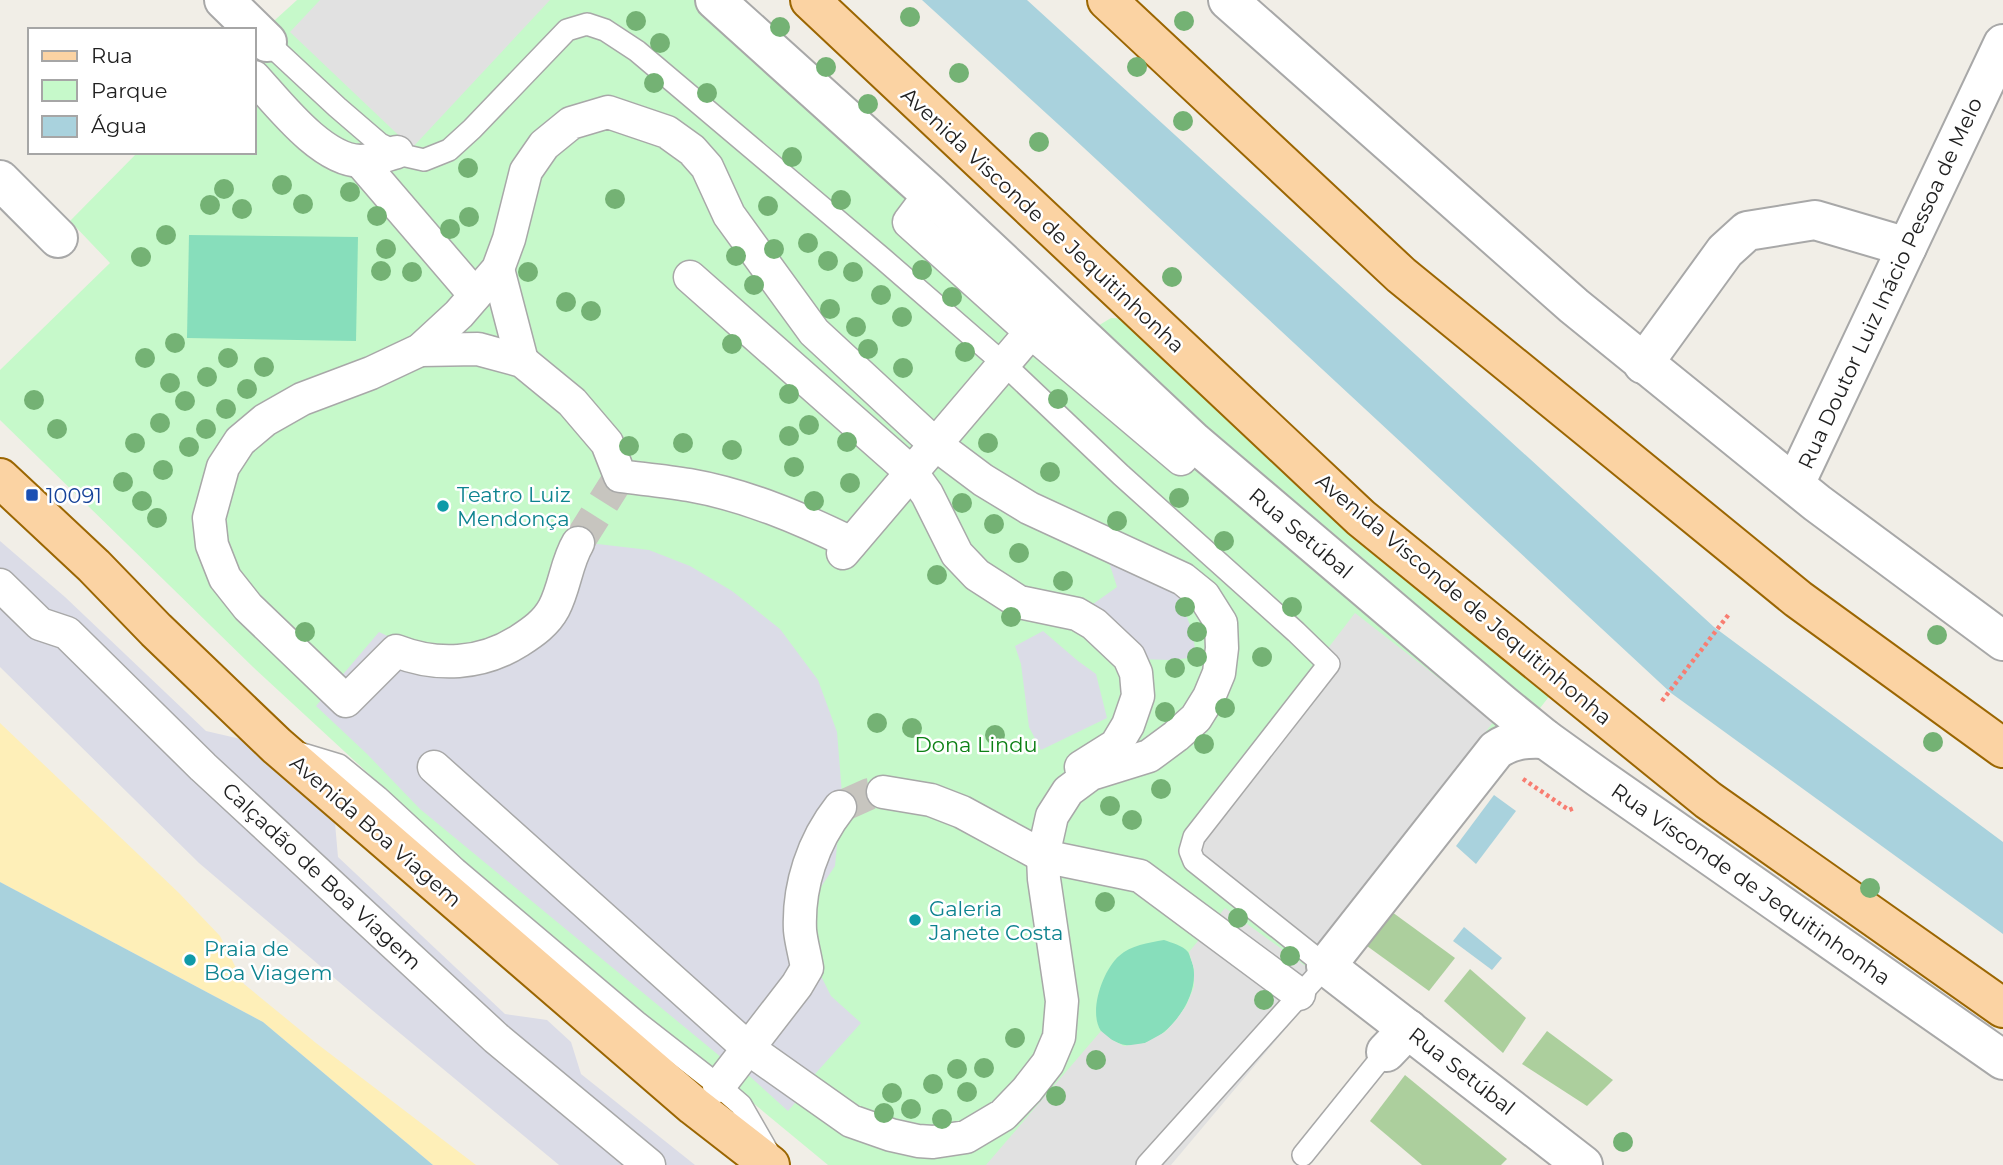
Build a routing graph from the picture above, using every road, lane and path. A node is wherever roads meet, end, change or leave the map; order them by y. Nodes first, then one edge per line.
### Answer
1 (224, 0) edge
2 (715, 0) edge
3 (810, 0) edge
4 (1107, 0) edge
5 (1228, 0) edge
6 (241, 28) edge
7 (2003, 44) edge
8 (260, 59) edge
9 (397, 152) junction
10 (360, 161) junction
11 (0, 180) edge
12 (930, 194) junction
13 (58, 238) dead end
14 (1907, 247) junction
15 (498, 269) junction
16 (690, 277) dead end
17 (475, 295) junction
18 (1031, 332) junction
19 (420, 351) junction
20 (522, 361) junction
21 (1004, 364) junction
22 (1643, 364) junction
23 (1195, 442) junction
24 (935, 444) junction
25 (911, 472) junction
26 (0, 478) edge
27 (1795, 484) junction
28 (578, 543) tunnel mouth
29 (0, 585) edge
30 (1729, 614) dead end
31 (2003, 641) edge
32 (1662, 701) dead end
33 (1502, 704) junction
34 (1545, 739) junction
35 (277, 746) junction
36 (2003, 748) edge
37 (1494, 753) junction
38 (434, 768) dead end
39 (883, 792) tunnel mouth
40 (841, 807) tunnel mouth
41 (1577, 807) dead end
42 (1038, 853) junction
43 (1326, 965) junction
44 (1299, 994) junction
45 (2003, 1008) edge
46 (1397, 1041) junction
47 (749, 1049) junction
48 (2003, 1060) edge
49 (719, 1086) junction
50 (1303, 1155) dead end
51 (649, 1165) edge
52 (770, 1165) edge
53 (775, 1165) edge
54 (1146, 1165) edge
55 (1583, 1165) edge

1 - 6 street
2 - 12 street
3 - 45 main road, Avenida Visconde de Jequitinhonha
4 - 36 main road
5 - 22 street
7 - 14 street, Rua Doutor Luiz Inácio Pessoa de Melo
8 - 9 lane
8 - 10 street
9 - 10 street
9 - 21 lane
10 - 17 street
11 - 13 street
12 - 18 street
12 - 23 street, Rua Setúbal
14 - 22 street
14 - 27 street, Rua Doutor Luiz Inácio Pessoa de Melo
15 - 17 street
15 - 20 street
15 - 24 street
16 - 25 street
17 - 19 street
18 - 21 street
18 - 23 street
19 - 20 street
19 - 28 street
20 - 25 street
21 - 24 street
21 - 43 lane
22 - 27 street
23 - 33 street, Rua Setúbal
24 - 25 street
24 - 42 street
25 - 42 street
26 - 35 main road, Avenida Boa Viagem
27 - 31 street
29 - 51 street, Calçadão de Boa Viagem
30 - 32 path
33 - 34 street, Rua Visconde de Jequitinhonha
33 - 37 street
34 - 37 street
34 - 48 street, Rua Visconde de Jequitinhonha
35 - 49 lane
35 - 52 main road, Avenida Boa Viagem
37 - 41 path
37 - 43 street
38 - 47 street
39 - 42 street
40 - 47 street
42 - 44 street
42 - 47 street
43 - 44 lane
43 - 46 street, Rua Setúbal
44 - 54 lane
46 - 50 lane
46 - 55 street, Rua Setúbal
47 - 49 street
49 - 53 lane

